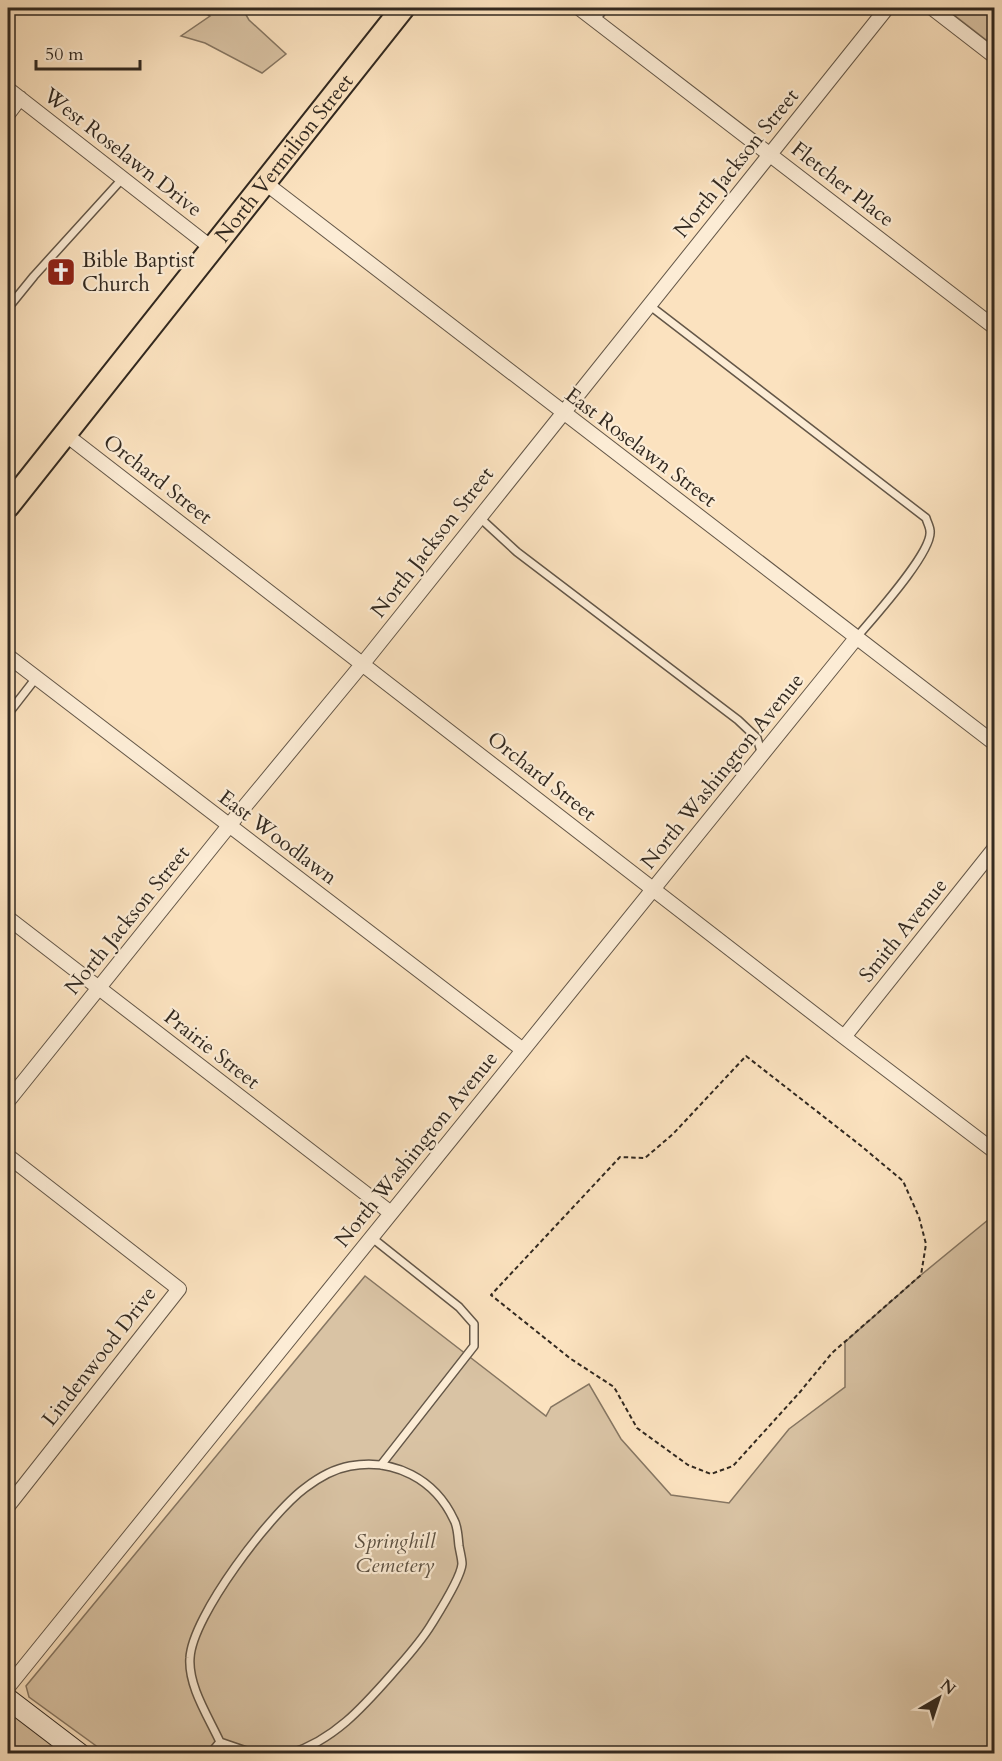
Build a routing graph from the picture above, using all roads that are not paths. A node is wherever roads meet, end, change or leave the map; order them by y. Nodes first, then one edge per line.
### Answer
1 (403, 8) edge
2 (579, 8) edge
3 (605, 8) edge
4 (887, 8) edge
5 (932, 8) edge
6 (595, 20) junction
7 (994, 56) edge
8 (8, 89) edge
9 (20, 98) junction
10 (8, 114) edge
11 (770, 154) junction
12 (123, 178) junction
13 (264, 182) junction
14 (213, 249) junction
15 (649, 306) junction
16 (8, 308) edge
17 (994, 327) edge
18 (562, 413) junction
19 (65, 434) junction
20 (8, 506) edge
21 (479, 517) junction
22 (857, 637) junction
23 (8, 656) edge
24 (362, 664) junction
25 (36, 678) junction
26 (8, 714) edge
27 (994, 743) edge
28 (762, 755) junction
29 (229, 826) junction
30 (994, 849) edge
31 (654, 890) junction
32 (8, 918) edge
33 (100, 989) junction
34 (844, 1037) junction
35 (523, 1050) junction
36 (8, 1101) edge
37 (994, 1151) edge
38 (8, 1156) edge
39 (391, 1213) junction
40 (371, 1237) junction
41 (381, 1465) junction
42 (8, 1506) edge
43 (8, 1687) edge
44 (8, 1699) edge
45 (220, 1742) junction
46 (80, 1754) edge
47 (210, 1754) edge
48 (255, 1754) edge
49 (289, 1754) edge

1 - 13 main road, North Vermilion Street
2 - 6 street, Fletcher Place
3 - 6 lane
4 - 11 street, North Jackson Street
5 - 7 street
6 - 11 street, Fletcher Place
8 - 9 street, West Roselawn Drive
9 - 10 street
9 - 12 street, West Roselawn Drive
11 - 15 street, North Jackson Street
11 - 17 street, Fletcher Place
12 - 14 street, West Roselawn Drive
12 - 16 lane
13 - 14 main road, North Vermilion Street
13 - 18 street, East Roselawn Street
14 - 19 main road, North Vermilion Street
15 - 18 street, North Jackson Street
15 - 22 lane
18 - 21 street, North Jackson Street
18 - 22 street, East Roselawn Street
19 - 20 main road, North Vermilion Street
19 - 24 street, Orchard Street
21 - 24 street, North Jackson Street
21 - 28 lane
22 - 27 street, East Roselawn Street
22 - 28 street, North Washington Avenue
23 - 25 street, East Woodlawn
24 - 29 street, North Jackson Street
24 - 31 street, Orchard Street
25 - 26 lane
25 - 29 street, East Woodlawn
28 - 31 street, North Washington Avenue
29 - 33 street, North Jackson Street
29 - 35 street, East Woodlawn
30 - 34 street, Smith Avenue
31 - 34 street, Orchard Street
31 - 35 street, North Washington Avenue
32 - 33 street, Prairie Street
33 - 36 street, North Jackson Street
33 - 39 street, Prairie Street
34 - 37 street, Orchard Street
35 - 39 street, North Washington Avenue
38 - 42 street, Lindenwood Drive
39 - 40 street, North Washington Avenue
40 - 41 lane
40 - 43 street, North Washington Avenue
41 - 45 lane
41 - 49 lane
44 - 46 main road
45 - 47 lane
45 - 48 lane

